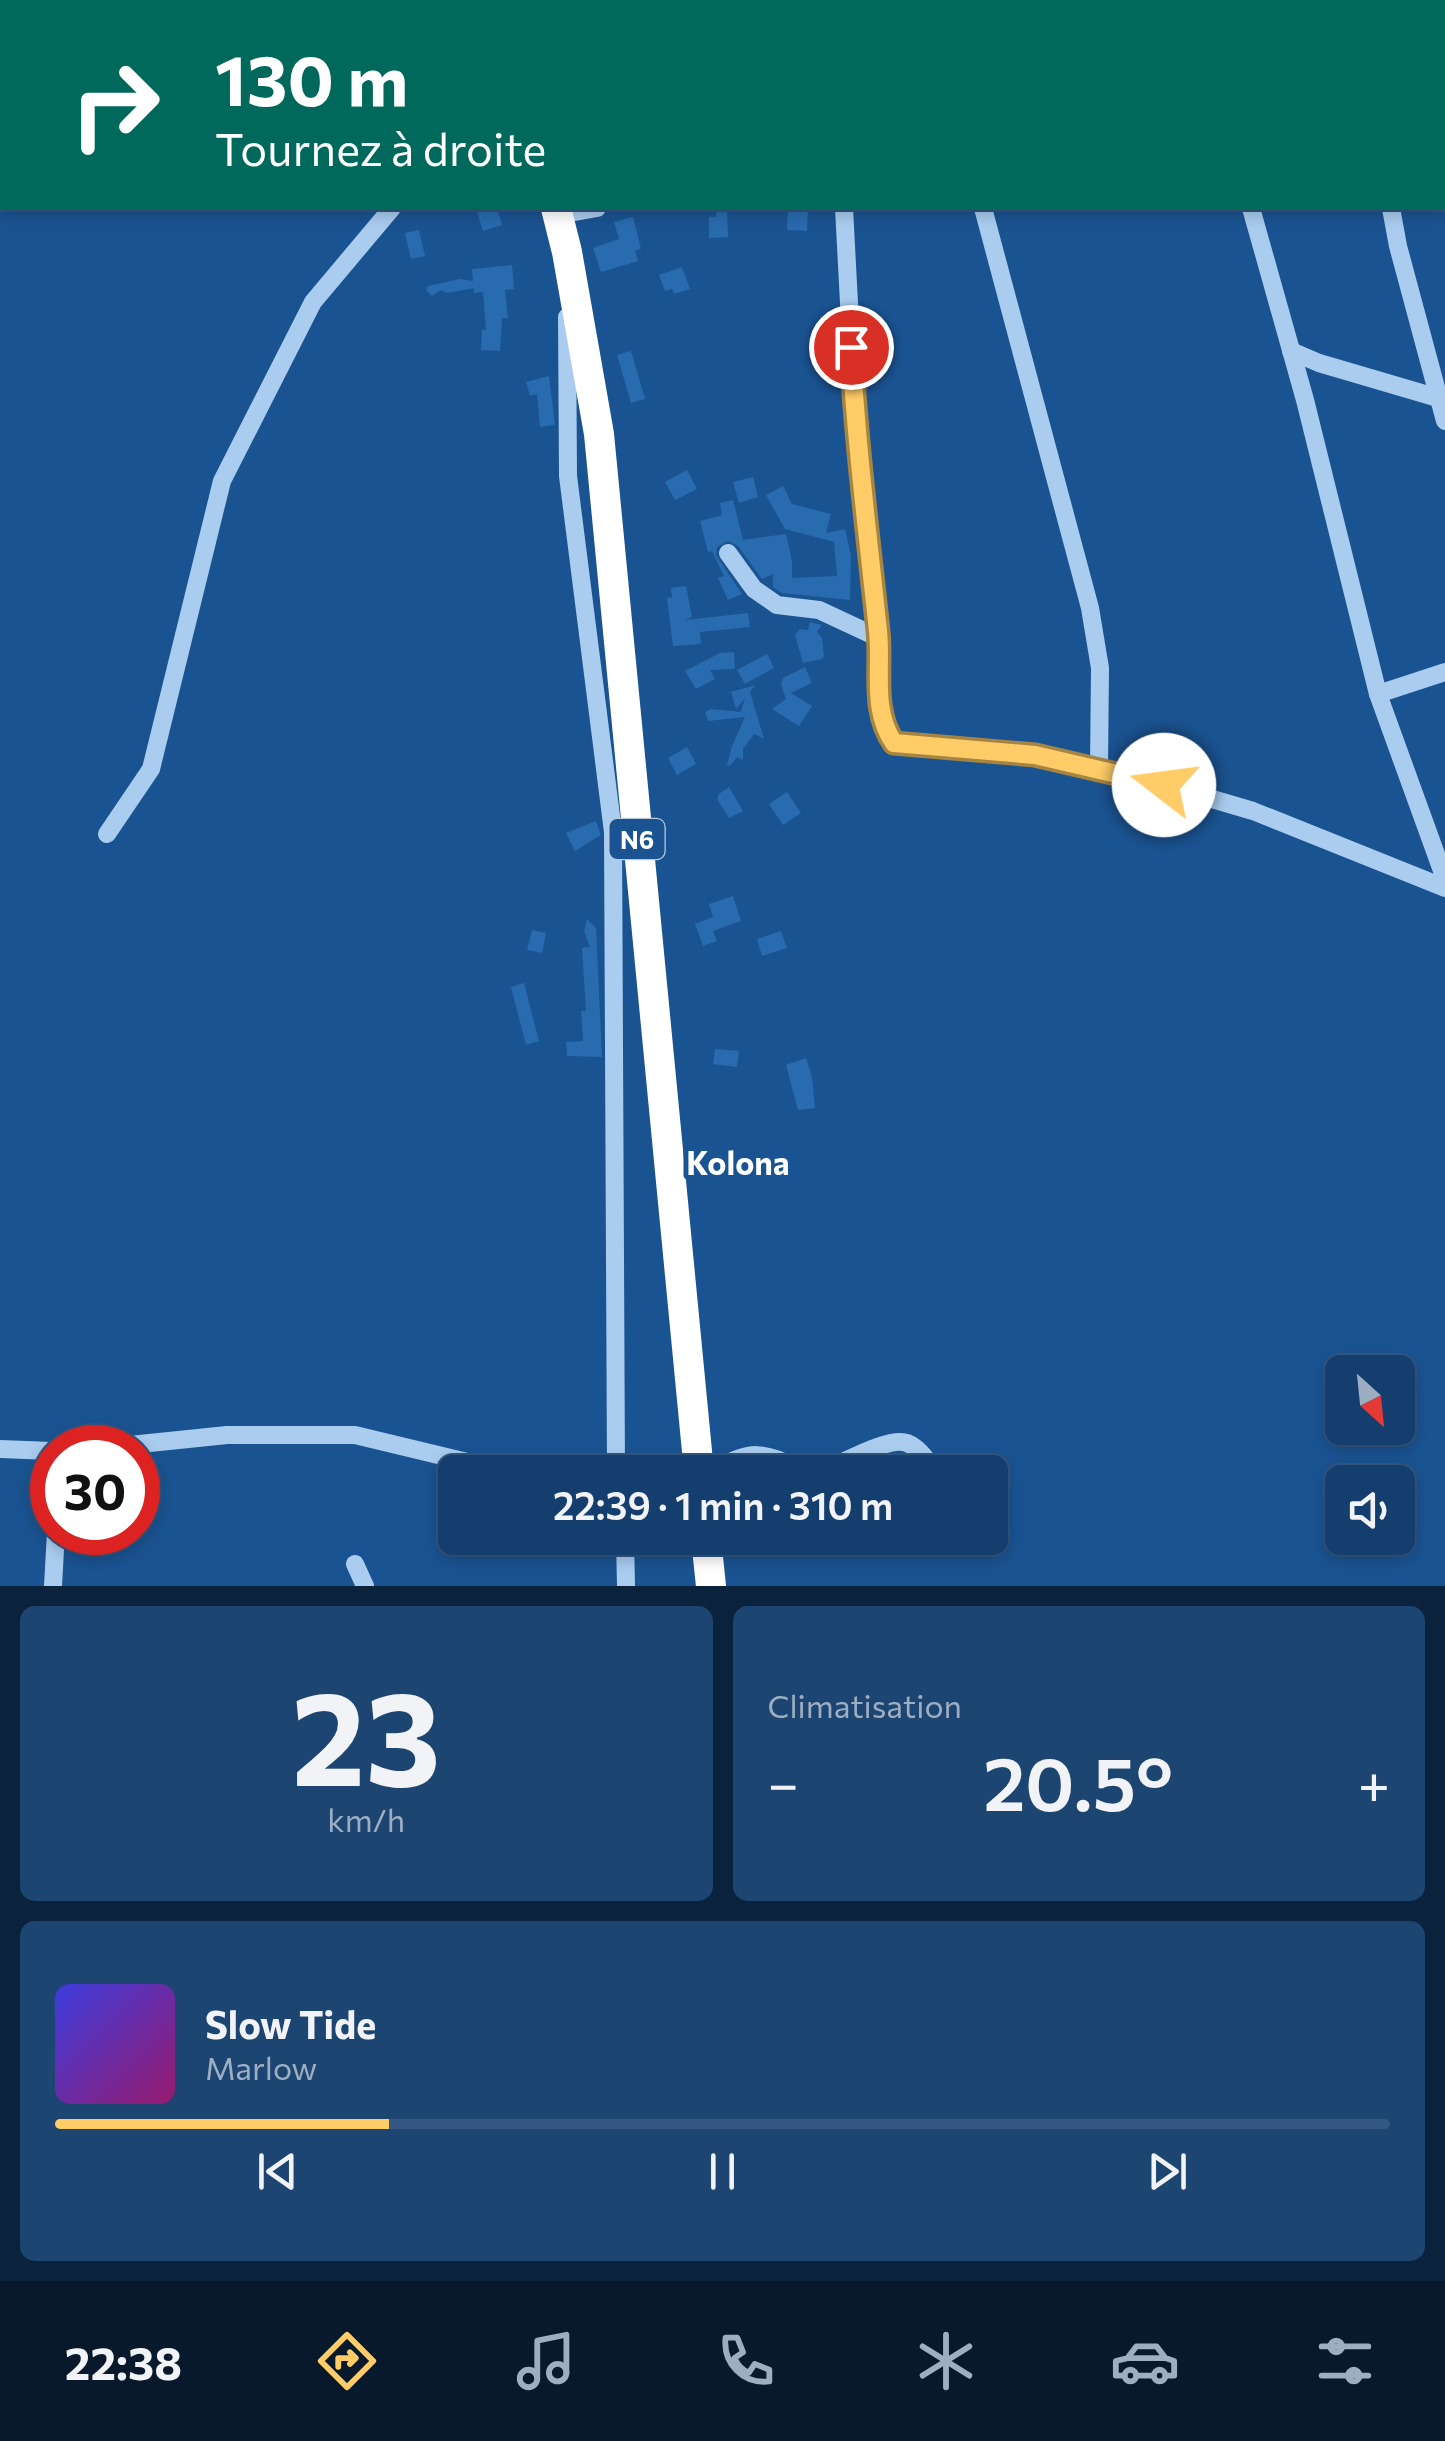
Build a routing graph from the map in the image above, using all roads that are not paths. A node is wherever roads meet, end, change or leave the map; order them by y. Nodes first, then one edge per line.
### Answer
1 (390, 210) edge
2 (844, 210) edge
3 (984, 210) edge
4 (1253, 210) edge
5 (1391, 210) edge
6 (557, 211) edge
7 (567, 252) junction
8 (1291, 351) junction
9 (1442, 401) edge
10 (1445, 421) edge
11 (728, 553) dead end
12 (879, 638) junction
13 (1445, 672) edge
14 (1378, 694) junction
15 (1099, 768) junction
16 (107, 834) dead end
17 (1445, 879) edge
18 (1445, 888) edge
19 (160, 1442) edge
20 (0, 1449) edge
21 (30, 1450) edge
22 (438, 1455) edge
23 (616, 1455) edge
24 (701, 1455) edge
25 (860, 1455) edge
26 (922, 1455) edge
27 (55, 1555) edge
28 (625, 1555) edge
29 (708, 1555) edge
30 (356, 1564) dead end
31 (53, 1586) edge
32 (365, 1586) edge
33 (626, 1586) edge
34 (711, 1586) edge

1 - 16 street
2 - 12 street
3 - 15 street
4 - 8 street
5 - 9 street
6 - 7 highway, N6
7 - 23 street
7 - 24 highway, N6
8 - 9 street
8 - 14 street
9 - 10 street
11 - 12 street
12 - 15 street
13 - 14 street
14 - 17 street
15 - 18 street
19 - 22 street
20 - 21 street
25 - 26 street
27 - 31 street
28 - 33 street
29 - 34 highway
30 - 32 street

